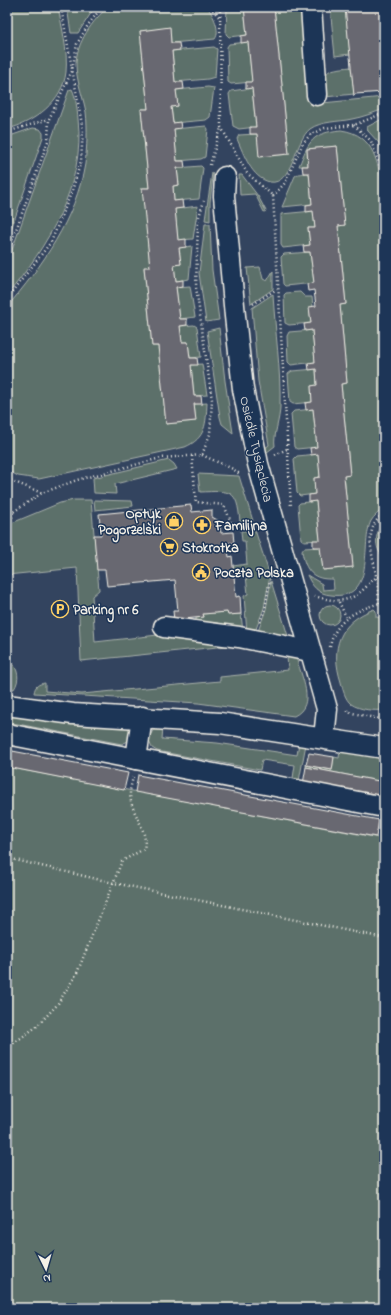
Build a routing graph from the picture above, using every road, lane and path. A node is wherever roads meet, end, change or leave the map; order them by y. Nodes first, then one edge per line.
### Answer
1 (61, 7) edge
2 (102, 7) edge
3 (210, 7) edge
4 (220, 7) edge
5 (311, 7) edge
6 (220, 18) junction
7 (72, 71) junction
8 (318, 95) dead end
9 (384, 113) edge
10 (49, 119) junction
11 (354, 125) junction
12 (221, 127) junction
13 (7, 132) edge
14 (217, 172) joint
15 (384, 176) edge
16 (272, 196) junction
17 (206, 197) dead end
18 (7, 255) edge
19 (278, 288) junction
20 (7, 299) edge
21 (234, 316) junction
22 (192, 456) junction
23 (7, 479) edge
24 (42, 493) junction
25 (13, 512) junction
26 (292, 512) dead end
27 (384, 513) edge
28 (7, 516) edge
29 (251, 526) dead end
30 (7, 545) edge
31 (271, 574) dead end
32 (384, 574) edge
33 (377, 576) junction
34 (313, 602) dead end
35 (339, 602) junction
36 (384, 602) edge
37 (379, 603) junction
38 (346, 617) junction
39 (164, 627) dead end
40 (253, 640) junction
41 (319, 648) junction
42 (7, 705) edge
43 (346, 705) dead end
44 (142, 717) junction
45 (384, 720) edge
46 (7, 734) edge
47 (324, 738) junction
48 (384, 748) edge
49 (136, 759) junction
50 (384, 807) edge
51 (7, 858) edge
52 (114, 883) junction
53 (384, 902) edge
54 (384, 925) edge
55 (384, 938) edge
56 (7, 1048) edge

1 - 7 path
2 - 7 path
3 - 6 path
4 - 6 path
5 - 8 street
6 - 12 path
7 - 10 path
7 - 20 path
9 - 11 path
10 - 13 path
10 - 18 path
11 - 15 path
11 - 16 path
12 - 14 path
12 - 16 path
14 - 21 street, Osiedle Tysiąclecia
16 - 19 path
17 - 22 path
19 - 21 path
19 - 26 path
21 - 41 street, Osiedle Tysiąclecia
22 - 24 path
22 - 29 path
23 - 24 path
24 - 25 path
25 - 28 path
25 - 30 path
27 - 33 path
31 - 40 path
32 - 33 path
33 - 35 path
33 - 37 path
34 - 35 path
35 - 38 path
36 - 37 path
37 - 38 path
38 - 41 path
39 - 40 street
40 - 41 street
41 - 47 street, Osiedle Tysiąclecia
42 - 44 street
43 - 45 path
44 - 47 street
44 - 49 street
46 - 49 street
47 - 48 street
49 - 50 street
49 - 52 path
51 - 52 path
52 - 55 path
52 - 56 path
53 - 54 path

